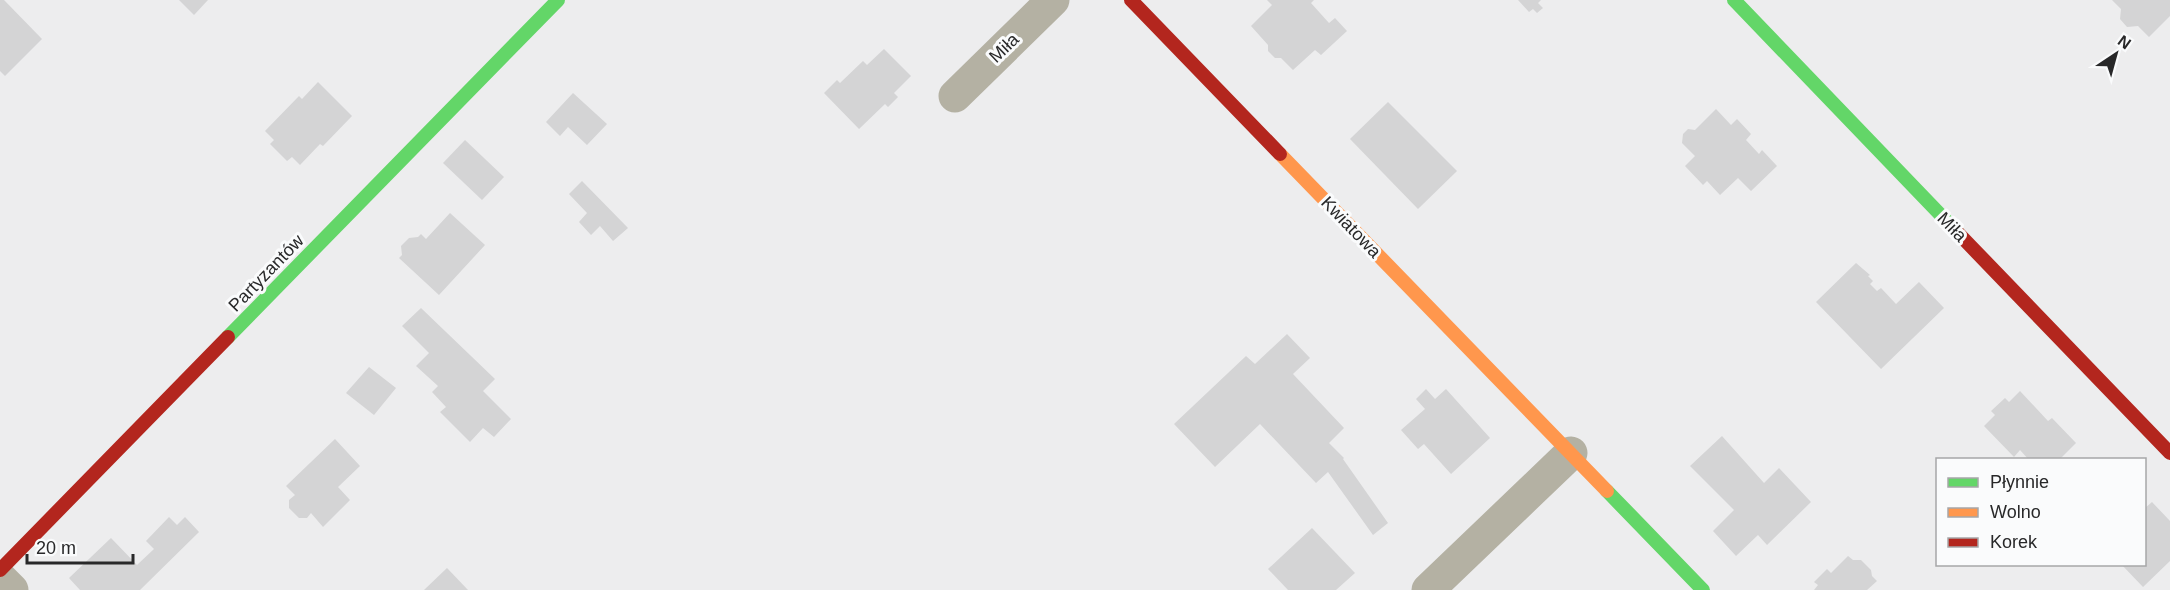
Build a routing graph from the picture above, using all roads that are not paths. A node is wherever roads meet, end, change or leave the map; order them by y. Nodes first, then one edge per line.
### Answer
1 (558, 0) edge
2 (1053, 0) edge
3 (1131, 0) edge
4 (1734, 0) edge
5 (955, 96) dead end
6 (1571, 453) junction
7 (2170, 453) edge
8 (0, 570) edge
9 (0, 578) edge
10 (12, 590) edge
11 (1428, 590) edge
12 (1703, 590) edge

1 - 8 street, Partyzantów
2 - 5 street, Miła
3 - 6 street, Kwiatowa
4 - 7 street, Miła
6 - 11 street
6 - 12 street, Kwiatowa
9 - 10 street

